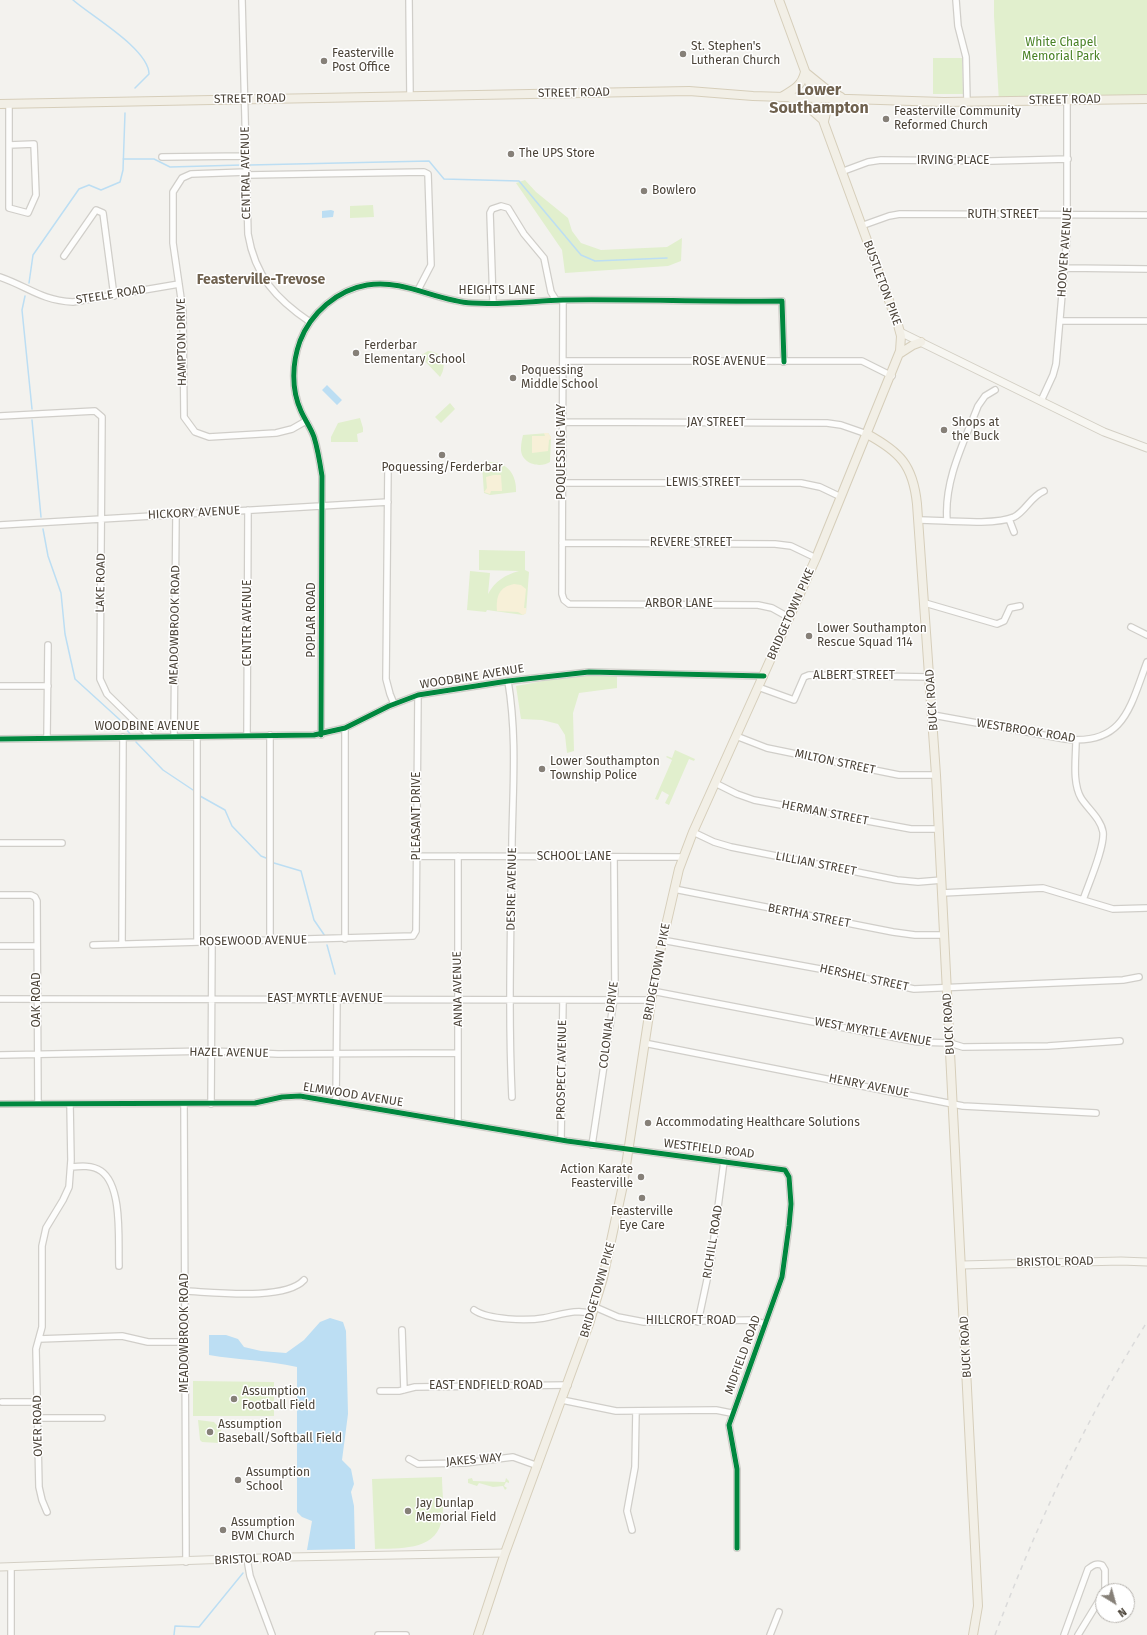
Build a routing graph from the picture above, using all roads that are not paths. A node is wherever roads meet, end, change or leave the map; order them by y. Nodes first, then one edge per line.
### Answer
1 (242, 0) edge
2 (409, 0) edge
3 (779, 0) edge
4 (956, 0) edge
5 (805, 72) junction
6 (410, 96) junction
7 (783, 96) junction
8 (815, 97) junction
9 (844, 98) junction
10 (245, 99) junction
11 (1147, 99) edge
12 (1067, 100) junction
13 (967, 102) junction
14 (0, 104) edge
15 (9, 104) junction
16 (824, 121) junction
17 (9, 145) junction
18 (246, 156) junction
19 (162, 157) dead end
20 (1068, 159) junction
21 (841, 172) junction
22 (247, 174) junction
23 (1068, 215) junction
24 (1147, 215) edge
25 (861, 226) junction
26 (64, 256) dead end
27 (1065, 268) junction
28 (1147, 269) edge
29 (0, 277) edge
30 (179, 284) junction
31 (418, 290) junction
32 (114, 296) junction
33 (559, 300) junction
34 (493, 303) junction
35 (1060, 321) junction
36 (1147, 321) edge
37 (310, 322) junction
38 (900, 332) junction
39 (921, 342) junction
40 (899, 354) junction
41 (563, 361) junction
42 (784, 362) junction
43 (892, 376) junction
44 (995, 390) dead end
45 (1041, 401) junction
46 (0, 416) edge
47 (306, 421) junction
48 (563, 422) junction
49 (868, 434) junction
50 (1147, 448) edge
51 (388, 467) dead end
52 (562, 483) junction
53 (1044, 491) dead end
54 (842, 497) junction
55 (388, 502) junction
56 (322, 506) junction
57 (248, 510) junction
58 (176, 514) junction
59 (102, 518) junction
60 (1009, 519) junction
61 (919, 520) junction
62 (947, 520) junction
63 (0, 525) edge
64 (1014, 532) dead end
65 (562, 543) junction
66 (816, 558) junction
67 (566, 603) joint
68 (925, 603) junction
69 (1020, 606) dead end
70 (790, 618) junction
71 (1131, 627) dead end
72 (1147, 635) edge
73 (48, 646) dead end
74 (1147, 662) edge
75 (764, 676) junction
76 (930, 677) junction
77 (508, 681) junction
78 (0, 686) edge
79 (48, 686) junction
80 (758, 688) junction
81 (418, 695) junction
82 (394, 704) junction
83 (933, 715) junction
84 (345, 728) junction
85 (270, 735) junction
86 (321, 735) junction
87 (123, 736) junction
88 (150, 736) junction
89 (247, 736) junction
90 (736, 736) junction
91 (174, 737) junction
92 (197, 737) junction
93 (47, 738) junction
94 (0, 739) edge
95 (1076, 740) junction
96 (936, 775) junction
97 (715, 783) junction
98 (939, 829) junction
99 (693, 832) junction
100 (0, 843) edge
101 (62, 843) dead end
102 (418, 856) junction
103 (458, 856) junction
104 (512, 856) junction
105 (614, 857) junction
106 (683, 857) junction
107 (942, 880) junction
108 (674, 890) junction
109 (942, 893) junction
110 (0, 895) edge
111 (1083, 900) junction
112 (1147, 908) edge
113 (944, 935) junction
114 (413, 936) joint
115 (345, 939) junction
116 (270, 940) junction
117 (662, 940) junction
118 (197, 942) junction
119 (212, 942) junction
120 (122, 944) junction
121 (93, 945) dead end
122 (0, 946) edge
123 (37, 946) junction
124 (1139, 977) dead end
125 (947, 988) junction
126 (652, 991) junction
127 (0, 999) edge
128 (37, 999) junction
129 (211, 999) junction
130 (336, 999) junction
131 (458, 1000) junction
132 (511, 1000) junction
133 (563, 1000) junction
134 (613, 1000) junction
135 (651, 1000) junction
136 (1120, 1041) dead end
137 (644, 1043) junction
138 (950, 1043) junction
139 (212, 1051) junction
140 (458, 1053) junction
141 (336, 1054) junction
142 (0, 1055) edge
143 (37, 1055) junction
144 (512, 1097) dead end
145 (336, 1102) junction
146 (954, 1103) junction
147 (0, 1104) edge
148 (38, 1104) junction
149 (70, 1104) junction
150 (184, 1104) junction
151 (211, 1104) junction
152 (1096, 1113) dead end
153 (458, 1122) junction
154 (561, 1140) junction
155 (592, 1144) junction
156 (628, 1150) junction
157 (724, 1161) junction
158 (71, 1167) junction
159 (786, 1171) joint
160 (1147, 1262) edge
161 (962, 1265) junction
162 (119, 1266) dead end
163 (304, 1280) dead end
164 (184, 1291) junction
165 (474, 1310) dead end
166 (594, 1310) junction
167 (698, 1322) junction
168 (765, 1324) junction
169 (402, 1330) dead end
170 (39, 1339) junction
171 (185, 1342) junction
172 (568, 1385) junction
173 (404, 1390) junction
174 (380, 1391) dead end
175 (562, 1400) junction
176 (2, 1402) dead end
177 (38, 1402) junction
178 (636, 1411) junction
179 (731, 1413) junction
180 (38, 1418) junction
181 (102, 1418) dead end
182 (409, 1459) dead end
183 (538, 1466) junction
184 (48, 1512) dead end
185 (632, 1530) dead end
186 (737, 1548) dead end
187 (505, 1553) junction
188 (247, 1559) junction
189 (186, 1562) junction
190 (0, 1567) edge
191 (11, 1567) junction
192 (1105, 1583) edge
193 (1095, 1607) edge
194 (779, 1612) dead end
195 (11, 1635) edge
196 (272, 1635) edge
197 (378, 1635) edge
198 (406, 1635) edge
199 (478, 1635) edge
200 (770, 1635) edge
201 (973, 1635) edge
202 (1064, 1635) edge
203 (1078, 1635) edge

1 - 10 street, CENTRAL AVENUE
2 - 6 street
3 - 5 main road, BUSTLETON PIKE
4 - 13 street
5 - 7 main road
5 - 8 main road, BUSTLETON PIKE
5 - 9 main road
6 - 7 main road, STREET ROAD
6 - 10 main road, STREET ROAD
7 - 8 main road, STREET ROAD
7 - 16 main road
8 - 9 main road, STREET ROAD
8 - 16 main road, BUSTLETON PIKE
9 - 13 main road, STREET ROAD
9 - 16 main road
10 - 15 main road, STREET ROAD
10 - 18 street, CENTRAL AVENUE
11 - 12 main road, STREET ROAD
12 - 13 main road, STREET ROAD
12 - 20 street, HOOVER AVENUE
14 - 15 main road, STREET ROAD
15 - 17 street
16 - 21 main road, BUSTLETON PIKE
17 - 17 street
18 - 19 street
18 - 22 street, CENTRAL AVENUE
20 - 21 street, IRVING PLACE
20 - 23 street, HOOVER AVENUE
21 - 25 main road, BUSTLETON PIKE
22 - 30 street, HAMPTON DRIVE
22 - 31 street, HAMPTON DRIVE
22 - 37 street, CENTRAL AVENUE
23 - 24 street, RUTH STREET
23 - 25 street, RUTH STREET
23 - 27 street, HOOVER AVENUE
25 - 38 main road, BUSTLETON PIKE
26 - 32 street
27 - 28 street
27 - 35 street, HOOVER AVENUE
29 - 32 street, STEELE ROAD
30 - 32 street, STEELE ROAD
30 - 47 street, HAMPTON DRIVE
31 - 34 street, HEIGHTS LANE
31 - 37 street, HEIGHTS LANE
33 - 34 street, HEIGHTS LANE
33 - 34 street
33 - 41 street, POQUESSING WAY
33 - 42 street, HEIGHTS LANE
35 - 36 street
35 - 45 street, HOOVER AVENUE
37 - 47 street, HEIGHTS LANE
38 - 39 main road, BUSTLETON PIKE
38 - 40 main road, BRIDGETOWN PIKE
39 - 40 main road
39 - 45 main road, BUSTLETON PIKE
40 - 43 main road, BRIDGETOWN PIKE
41 - 42 street, ROSE AVENUE
41 - 48 street, POQUESSING WAY
42 - 43 street, ROSE AVENUE
43 - 49 main road, BRIDGETOWN PIKE
44 - 62 street
45 - 50 main road, BUSTLETON PIKE
46 - 59 street, LAKE ROAD
47 - 56 street, HEIGHTS LANE
48 - 49 street, JAY STREET
48 - 52 street, POQUESSING WAY
49 - 54 main road, BRIDGETOWN PIKE
49 - 61 main road, BUCK ROAD
51 - 55 street
52 - 54 street, LEWIS STREET
52 - 65 street, POQUESSING WAY
53 - 60 street
54 - 66 main road, BRIDGETOWN PIKE
55 - 56 street, HICKORY AVENUE
55 - 82 street
56 - 57 street, HICKORY AVENUE
56 - 86 street, POPLAR ROAD
57 - 58 street, HICKORY AVENUE
57 - 89 street, CENTER AVENUE
58 - 59 street, HICKORY AVENUE
58 - 91 street, MEADOWBROOK ROAD
59 - 63 street, HICKORY AVENUE
59 - 88 street, LAKE ROAD
60 - 62 street
60 - 64 street
61 - 62 street
61 - 68 main road, BUCK ROAD
65 - 66 street, REVERE STREET
65 - 67 street, POQUESSING WAY
66 - 70 main road, BRIDGETOWN PIKE
67 - 70 street, ARBOR LANE
68 - 69 street
68 - 76 main road, BUCK ROAD
70 - 75 main road, BRIDGETOWN PIKE
71 - 72 street
73 - 79 street
74 - 95 street, WESTBROOK ROAD
75 - 77 street, WOODBINE AVENUE
75 - 80 main road, BRIDGETOWN PIKE
76 - 80 street, ALBERT STREET
76 - 83 main road, BUCK ROAD
77 - 81 street, WOODBINE AVENUE
77 - 104 street, DESIRE AVENUE
78 - 79 street
79 - 93 street
80 - 90 main road, BRIDGETOWN PIKE
81 - 82 street, WOODBINE AVENUE
81 - 102 street, PLEASANT DRIVE
82 - 84 street, WOODBINE AVENUE
83 - 95 street, WESTBROOK ROAD
83 - 96 main road, BUCK ROAD
84 - 86 street, WOODBINE AVENUE
84 - 115 street
85 - 86 street, WOODBINE AVENUE
85 - 89 street, WOODBINE AVENUE
85 - 116 street
87 - 88 street, WOODBINE AVENUE
87 - 93 street, WOODBINE AVENUE
87 - 120 street
88 - 91 street, WOODBINE AVENUE
89 - 92 street, WOODBINE AVENUE
90 - 96 street, MILTON STREET
90 - 97 main road, BRIDGETOWN PIKE
91 - 92 street, WOODBINE AVENUE
92 - 118 street
93 - 94 street, WOODBINE AVENUE
95 - 111 street
96 - 98 main road, BUCK ROAD
97 - 98 street, HERMAN STREET
97 - 99 main road, BRIDGETOWN PIKE
98 - 107 main road, BUCK ROAD
99 - 106 main road, BRIDGETOWN PIKE
99 - 107 street, LILLIAN STREET
100 - 101 street
102 - 103 street, SCHOOL LANE
102 - 114 street, PLEASANT DRIVE
103 - 104 street, SCHOOL LANE
103 - 131 street, ANNA AVENUE
104 - 105 street, SCHOOL LANE
104 - 132 street, DESIRE AVENUE
105 - 106 street, SCHOOL LANE
105 - 134 street, COLONIAL DRIVE
106 - 108 main road, BRIDGETOWN PIKE
107 - 109 main road, BUCK ROAD
108 - 113 street, BERTHA STREET
108 - 117 main road, BRIDGETOWN PIKE
109 - 111 street
109 - 113 main road, BUCK ROAD
110 - 123 street, OAK ROAD
111 - 112 street
113 - 125 main road, BUCK ROAD
114 - 115 street, ROSEWOOD AVENUE
115 - 116 street, ROSEWOOD AVENUE
116 - 119 street, ROSEWOOD AVENUE
117 - 125 street, HERSHEL STREET
117 - 126 main road, BRIDGETOWN PIKE
118 - 119 street, ROSEWOOD AVENUE
118 - 120 street, ROSEWOOD AVENUE
119 - 129 street
120 - 121 street, ROSEWOOD AVENUE
122 - 123 street
123 - 128 street, OAK ROAD
124 - 125 street, HERSHEL STREET
125 - 138 main road, BUCK ROAD
126 - 135 main road, BRIDGETOWN PIKE
126 - 138 street, WEST MYRTLE AVENUE
127 - 128 street, EAST MYRTLE AVENUE
128 - 129 street, EAST MYRTLE AVENUE
128 - 143 street, OAK ROAD
129 - 130 street, EAST MYRTLE AVENUE
129 - 139 street
130 - 131 street, EAST MYRTLE AVENUE
130 - 141 street
131 - 132 street, EAST MYRTLE AVENUE
131 - 140 street, ANNA AVENUE
132 - 133 street, EAST MYRTLE AVENUE
132 - 144 street, DESIRE AVENUE
133 - 134 street, EAST MYRTLE AVENUE
133 - 154 street, PROSPECT AVENUE
134 - 135 street, EAST MYRTLE AVENUE
134 - 155 street, COLONIAL DRIVE
135 - 137 main road, BRIDGETOWN PIKE
136 - 138 street, WEST MYRTLE AVENUE
137 - 146 street, HENRY AVENUE
137 - 156 main road, BRIDGETOWN PIKE
138 - 146 main road, BUCK ROAD
139 - 141 street, HAZEL AVENUE
139 - 143 street, HAZEL AVENUE
139 - 151 street
140 - 141 street, HAZEL AVENUE
140 - 153 street, ANNA AVENUE
141 - 145 street
142 - 143 street, HAZEL AVENUE
143 - 148 street, OAK ROAD
145 - 151 street, ELMWOOD AVENUE
145 - 153 street, ELMWOOD AVENUE
146 - 152 street, HENRY AVENUE
146 - 161 main road, BUCK ROAD
147 - 148 street, ELMWOOD AVENUE
148 - 149 street, ELMWOOD AVENUE
149 - 150 street, ELMWOOD AVENUE
149 - 158 street, OVER ROAD
150 - 151 street, ELMWOOD AVENUE
150 - 164 street, MEADOWBROOK ROAD
153 - 154 street, ELMWOOD AVENUE
154 - 155 street, ELMWOOD AVENUE
155 - 156 street, ELMWOOD AVENUE
156 - 157 street, WESTFIELD ROAD
156 - 166 main road, BRIDGETOWN PIKE
157 - 159 street, WESTFIELD ROAD
157 - 167 street, RICHILL ROAD
158 - 162 street
158 - 170 street, OVER ROAD
159 - 168 street, MIDFIELD ROAD
160 - 161 main road, BRISTOL ROAD
161 - 201 main road, BUCK ROAD
163 - 164 street
164 - 171 street, MEADOWBROOK ROAD
165 - 166 street, HILLCROFT ROAD
166 - 167 street, HILLCROFT ROAD
166 - 172 main road, BRIDGETOWN PIKE
167 - 168 street, HILLCROFT ROAD
168 - 179 street, MIDFIELD ROAD
169 - 173 street
170 - 171 street
170 - 177 street, OVER ROAD
171 - 189 street, MEADOWBROOK ROAD
172 - 173 street, EAST ENDFIELD ROAD
172 - 175 main road, BRIDGETOWN PIKE
173 - 174 street, EAST ENDFIELD ROAD
175 - 178 street
175 - 183 main road, BRIDGETOWN PIKE
176 - 177 street
177 - 180 street, OVER ROAD
178 - 179 street
178 - 185 street
179 - 186 street, MIDFIELD ROAD
180 - 181 street
180 - 184 street, OVER ROAD
182 - 183 street, JAKES WAY
183 - 187 main road, BRIDGETOWN PIKE
187 - 188 main road, BRISTOL ROAD
187 - 199 main road, BRIDGETOWN PIKE
188 - 189 main road, BRISTOL ROAD
188 - 196 street
189 - 191 main road, BRISTOL ROAD
190 - 191 main road, BRISTOL ROAD
191 - 195 street
192 - 202 street
193 - 203 street
194 - 200 street
197 - 198 street

